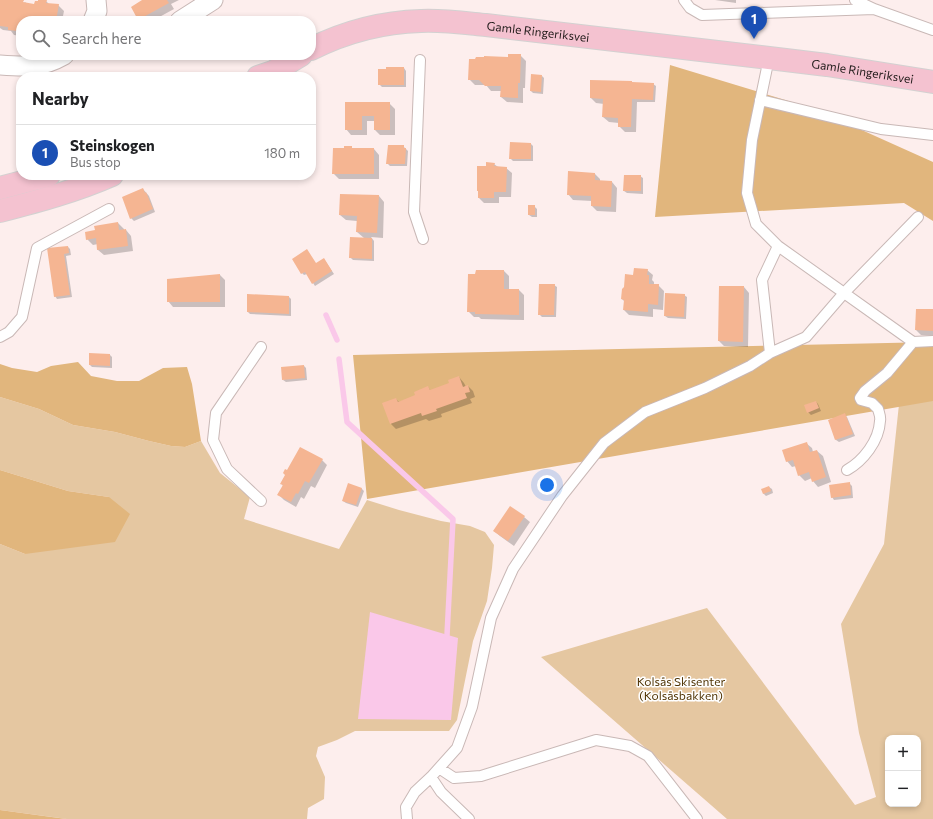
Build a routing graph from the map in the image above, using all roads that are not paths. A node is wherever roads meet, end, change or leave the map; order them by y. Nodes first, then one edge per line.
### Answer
1 (96, 0) edge
2 (213, 0) edge
3 (684, 0) edge
4 (855, 0) edge
5 (874, 9) junction
6 (95, 16) edge
7 (188, 16) edge
8 (933, 30) edge
9 (316, 46) edge
10 (769, 58) junction
11 (56, 60) edge
12 (292, 60) edge
13 (420, 60) dead end
14 (0, 65) edge
15 (271, 72) edge
16 (933, 82) edge
17 (760, 100) junction
18 (933, 135) edge
19 (30, 180) edge
20 (100, 180) edge
21 (0, 188) edge
22 (109, 209) dead end
23 (0, 211) edge
24 (918, 217) dead end
25 (423, 239) dead end
26 (778, 246) junction
27 (844, 293) junction
28 (0, 337) edge
29 (933, 341) edge
30 (914, 342) junction
31 (261, 347) dead end
32 (770, 353) junction
33 (846, 470) dead end
34 (261, 501) dead end
35 (439, 768) junction
36 (431, 777) junction
37 (407, 819) edge
38 (469, 819) edge
39 (697, 819) edge

1 - 6 street
2 - 7 street
3 - 5 lane
4 - 5 lane
5 - 8 lane
9 - 10 main road, Gamle Ringeriksvei
10 - 16 main road, Gamle Ringeriksvei
10 - 17 lane
11 - 14 street
12 - 15 main road
13 - 25 lane
17 - 18 lane
17 - 26 lane
19 - 21 main road
20 - 23 main road
22 - 28 lane
24 - 27 lane
26 - 27 lane
26 - 32 lane
27 - 30 lane
27 - 32 lane
29 - 30 lane
30 - 33 lane
31 - 34 lane
32 - 35 lane
35 - 36 lane
35 - 39 lane
36 - 37 lane
36 - 38 lane

